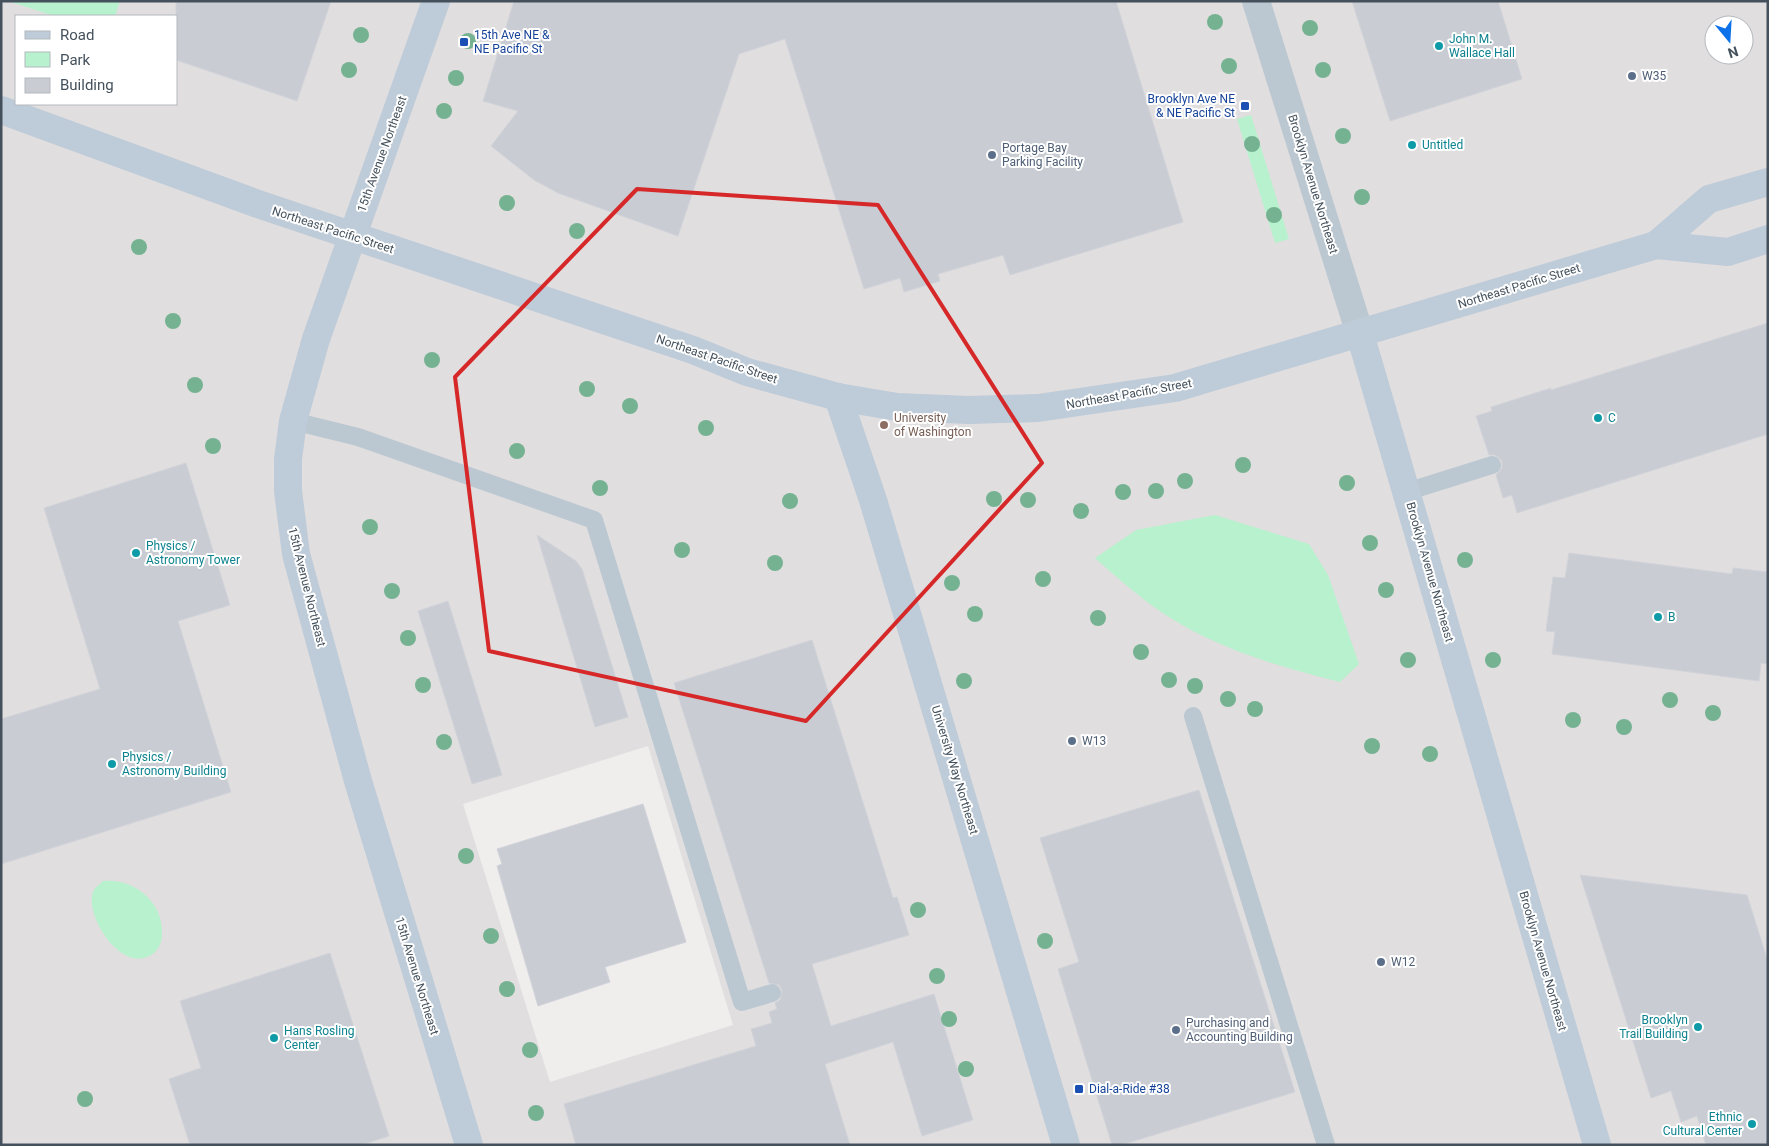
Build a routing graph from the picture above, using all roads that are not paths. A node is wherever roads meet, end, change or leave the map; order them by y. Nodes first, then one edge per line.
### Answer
1 (436, 1) edge
2 (1256, 1) edge
3 (1, 110) edge
4 (1768, 182) edge
5 (353, 236) junction
6 (1768, 240) edge
7 (1656, 245) junction
8 (1360, 334) junction
9 (838, 398) junction
10 (293, 420) junction
11 (1492, 465) dead end
12 (1406, 492) junction
13 (1193, 716) dead end
14 (772, 993) dead end
15 (469, 1145) edge
16 (1066, 1145) edge
17 (1326, 1145) edge
18 (1597, 1145) edge

1 - 5 main road, 15th Avenue Northeast
2 - 8 street, Brooklyn Avenue Northeast
3 - 5 main road, Northeast Pacific Street
4 - 7 main road, Northeast Pacific Street
5 - 9 main road, Northeast Pacific Street
5 - 10 main road, 15th Avenue Northeast
6 - 7 main road, Northeast Pacific Street
7 - 8 main road, Northeast Pacific Street
8 - 9 main road, Northeast Pacific Street
8 - 12 main road, Brooklyn Avenue Northeast
9 - 16 main road, University Way Northeast
10 - 14 lane
10 - 15 main road, 15th Avenue Northeast
11 - 12 lane
12 - 18 main road, Brooklyn Avenue Northeast
13 - 17 lane

